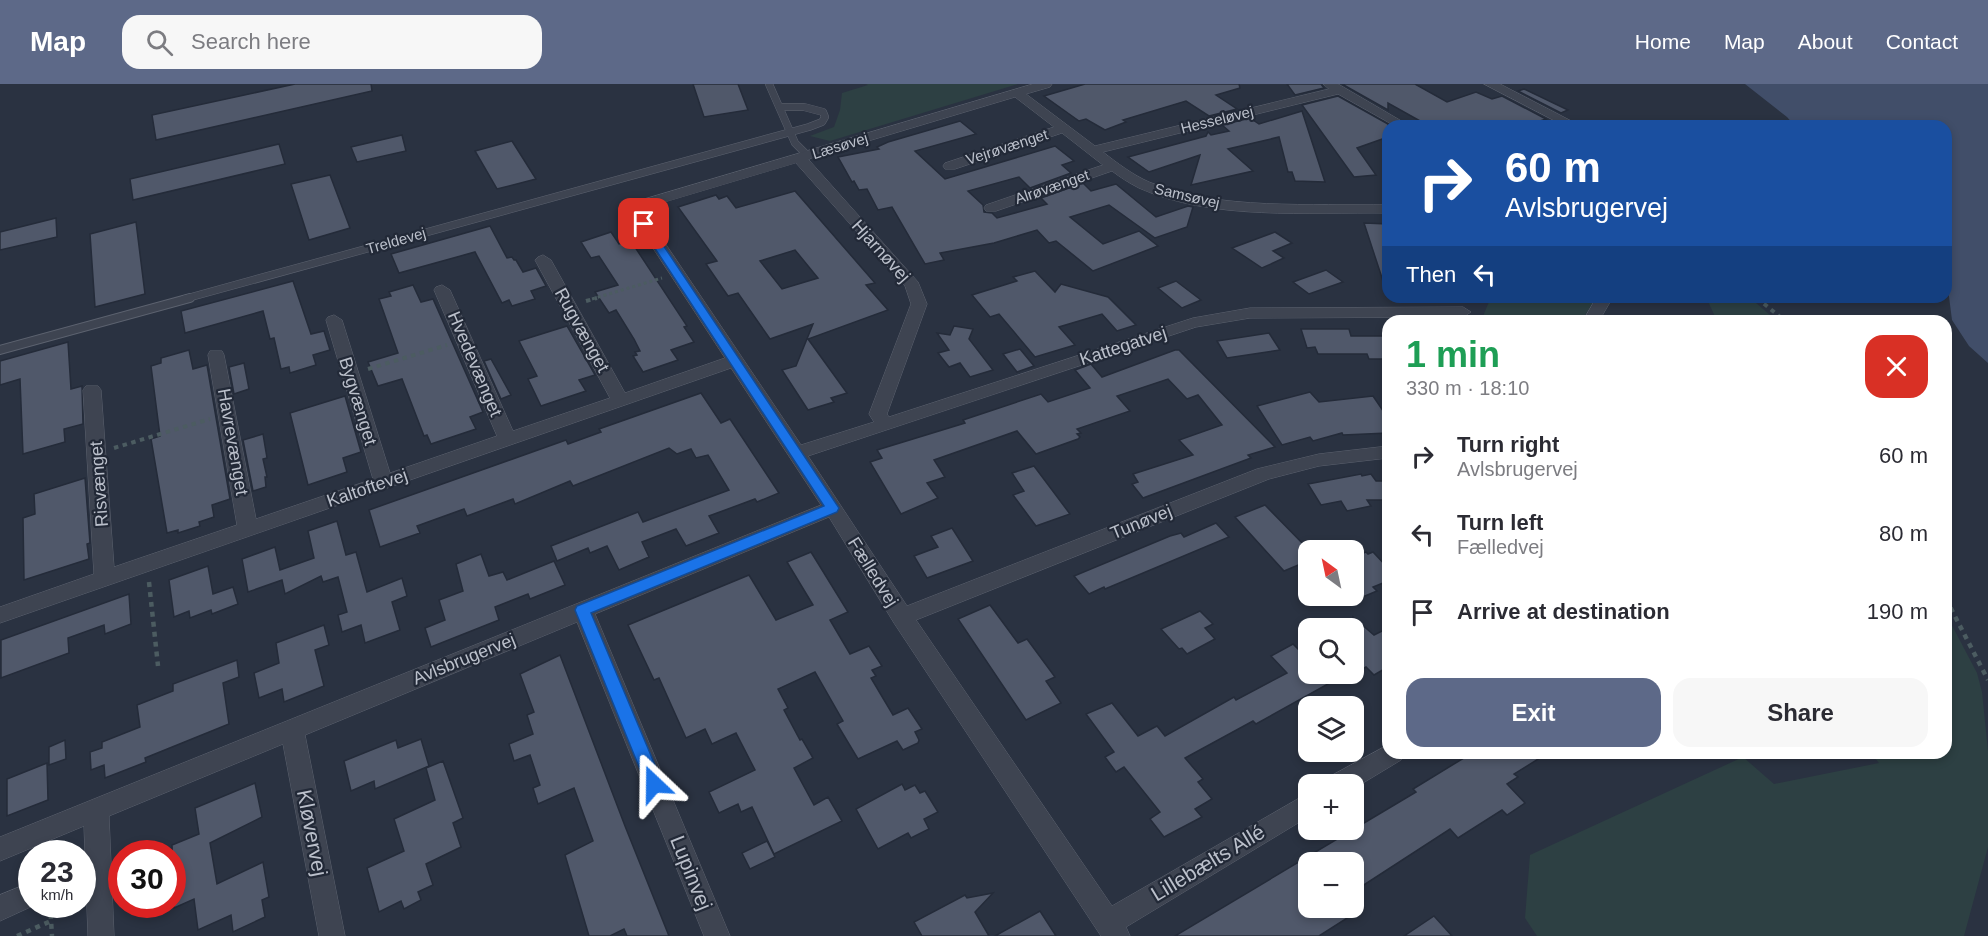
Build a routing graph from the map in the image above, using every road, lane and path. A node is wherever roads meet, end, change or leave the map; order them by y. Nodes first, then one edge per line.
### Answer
1 (769, 84) edge
2 (1046, 84) edge
3 (1490, 84) edge
4 (1334, 87) edge
5 (1017, 93) junction
6 (780, 107) junction
7 (1393, 120) edge
8 (1563, 120) edge
9 (1065, 129) junction
10 (791, 130) junction
11 (1094, 150) junction
12 (804, 157) junction
13 (950, 166) dead end
14 (1113, 166) junction
15 (633, 207) joint
16 (991, 208) dead end
17 (1382, 209) edge
18 (543, 260) dead end
19 (677, 273) junction
20 (442, 290) dead end
21 (1763, 303) edge
22 (569, 307) junction
23 (1466, 310) edge
24 (1778, 315) edge
25 (334, 320) dead end
26 (465, 340) junction
27 (0, 350) edge
28 (216, 355) dead end
29 (734, 361) junction
30 (351, 374) junction
31 (92, 390) dead end
32 (620, 400) junction
33 (228, 413) junction
34 (885, 424) junction
35 (507, 440) junction
36 (97, 453) junction
37 (1382, 453) edge
38 (795, 454) junction
39 (383, 482) junction
40 (833, 508) junction
41 (248, 529) junction
42 (147, 563) junction
43 (105, 578) junction
44 (583, 610) junction
45 (1952, 611) edge
46 (0, 615) edge
47 (902, 617) junction
48 (158, 666) dead end
49 (1988, 680) edge
50 (292, 729) junction
51 (1383, 759) edge
52 (1357, 774) edge
53 (96, 809) junction
54 (1298, 810) edge
55 (93, 840) edge
56 (0, 849) edge
57 (18, 900) edge
58 (96, 906) edge
59 (0, 908) edge
60 (51, 918) edge
61 (51, 921) junction
62 (1112, 930) edge
63 (17, 936) edge
64 (52, 936) edge
65 (101, 936) edge
66 (332, 936) edge
67 (717, 936) edge

1 - 6 lane
2 - 5 street, Læsøvej
3 - 8 street
4 - 7 street
4 - 11 street, Hesseløvej
5 - 9 street, Samsøvej
5 - 12 street, Læsøvej
6 - 10 lane
6 - 10 lane, Treldevej
9 - 11 street, Samsøvej
9 - 13 street, Vejrøvænget
10 - 12 lane
10 - 27 lane, Treldevej
11 - 14 street, Samsøvej
12 - 15 street, Læsøvej
12 - 34 street, Hjarnøvej
14 - 16 street, Alrøvænget
14 - 17 street, Samsøvej
15 - 19 street, Fælledvej
18 - 22 street, Rugvænget
19 - 22 path
19 - 29 street, Fælledvej
20 - 26 street, Hvedevænget
21 - 24 path
22 - 32 street, Rugvænget
23 - 34 street, Kattegatvej
25 - 30 street, Bygvænget
26 - 30 path
26 - 35 street, Hvedevænget
28 - 33 street, Havrevænget
29 - 32 street, Kaltoftevej
29 - 38 street, Fælledvej
30 - 39 street, Bygvænget
31 - 36 street, Risvænget
32 - 35 street, Kaltoftevej
33 - 36 path
33 - 41 street, Havrevænget
34 - 38 street, Kattegatvej
35 - 39 street, Kaltoftevej
36 - 43 street, Risvænget
37 - 47 street, Tunøvej
38 - 40 street, Fælledvej
39 - 41 street, Kaltoftevej
40 - 44 street, Avlsbrugervej
40 - 47 street, Fælledvej
41 - 42 street, Kaltoftevej
42 - 43 street, Kaltoftevej
42 - 48 path
43 - 46 street, Kaltoftevej
44 - 50 street, Avlsbrugervej
44 - 67 street, Lupinvej
45 - 49 path
47 - 62 street, Fælledvej
50 - 53 street, Avlsbrugervej
50 - 66 street, Kløvervej
51 - 52 street
53 - 55 street
53 - 56 street, Avlsbrugervej
54 - 62 street, Lillebælts Allé
57 - 59 street
58 - 65 street
60 - 61 path
61 - 63 path
61 - 64 path

